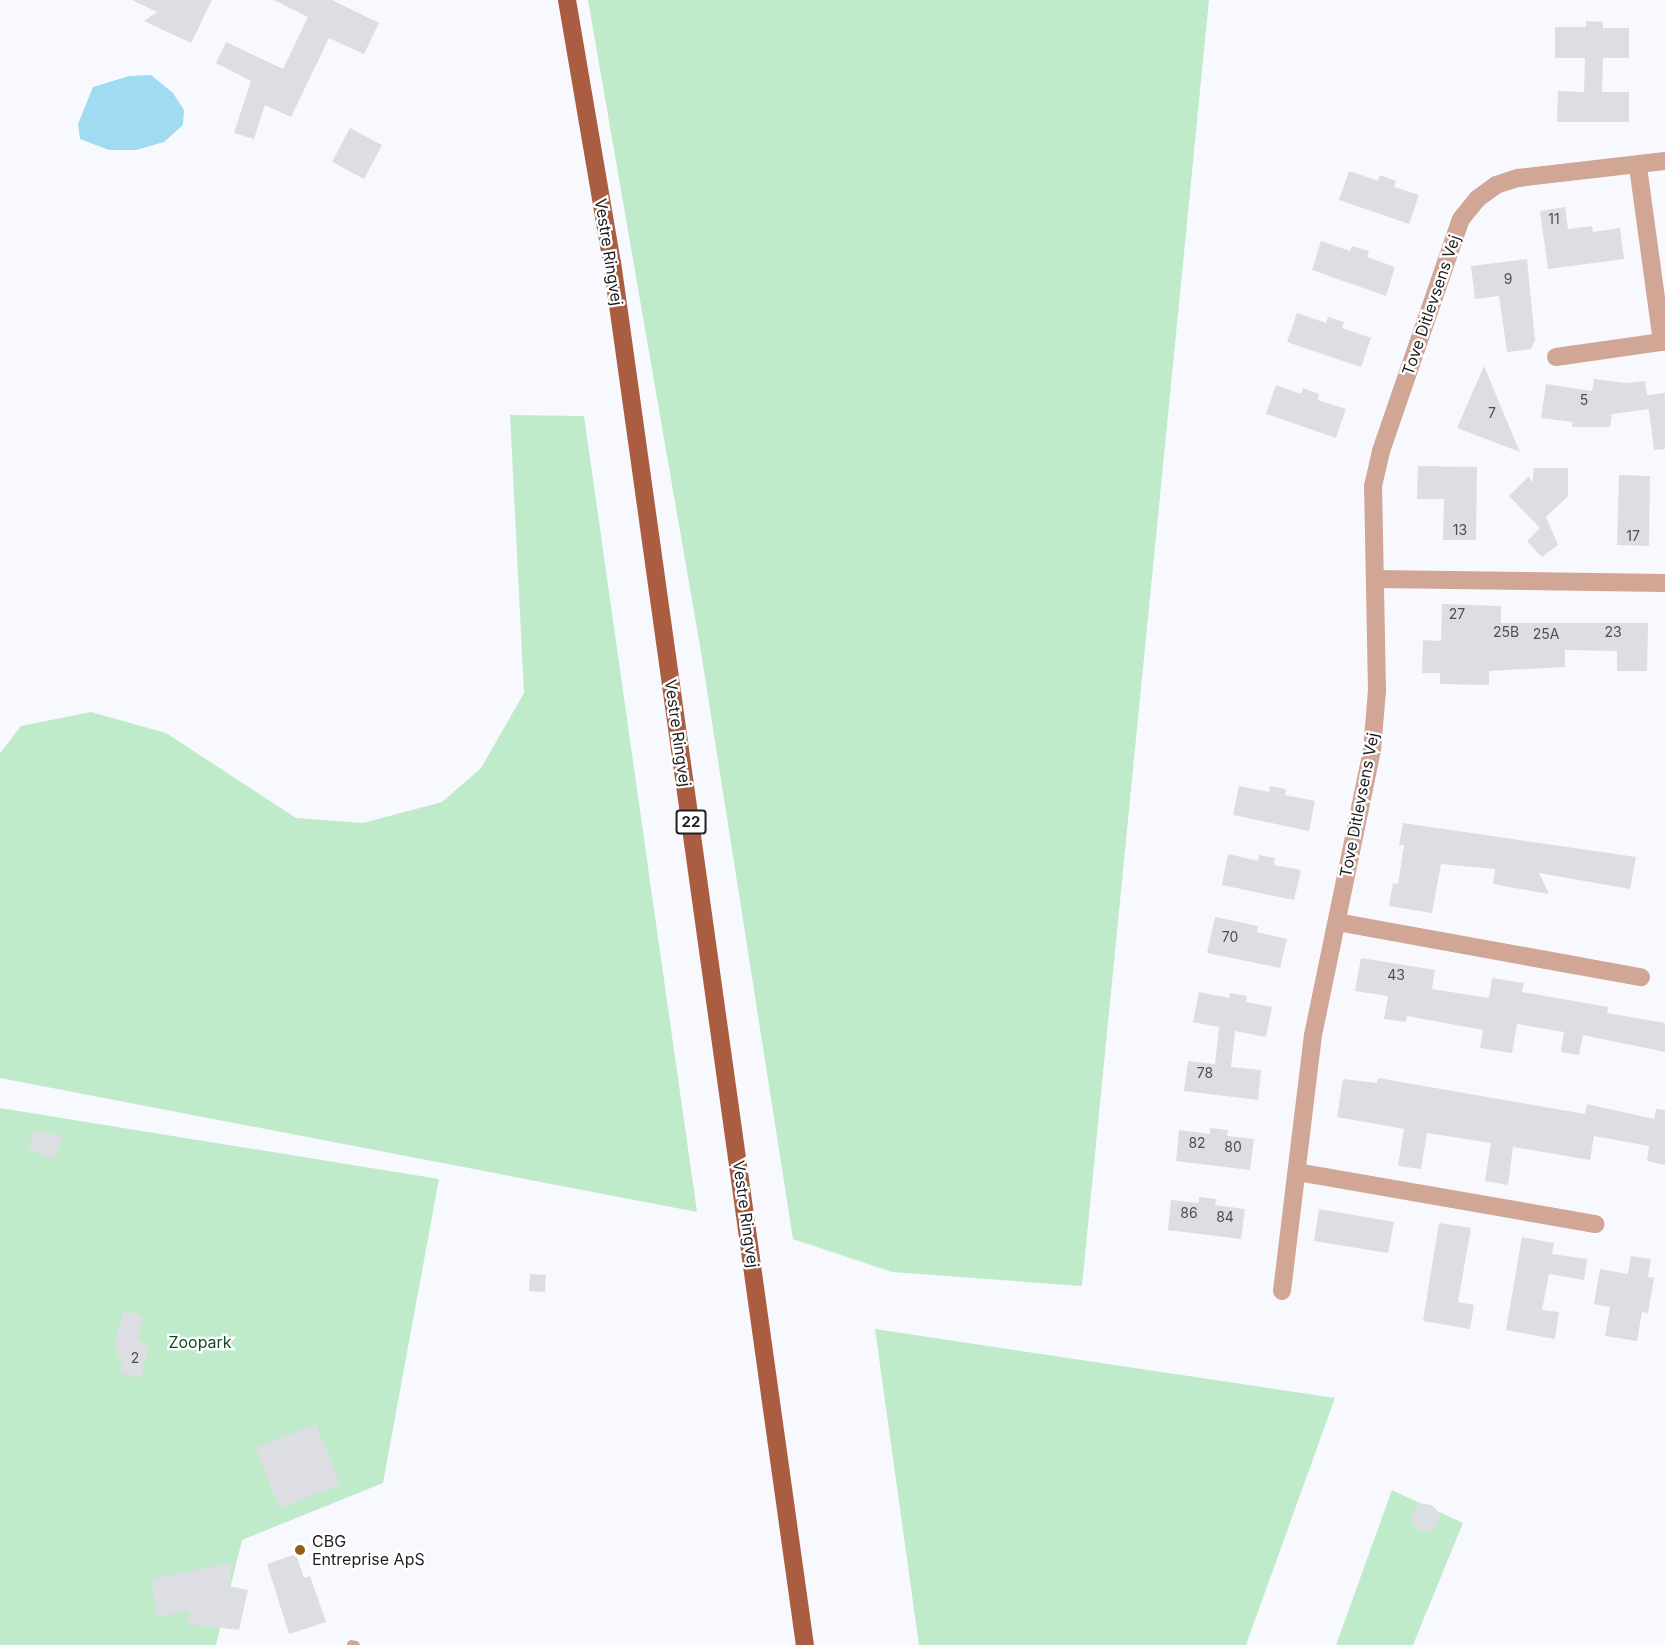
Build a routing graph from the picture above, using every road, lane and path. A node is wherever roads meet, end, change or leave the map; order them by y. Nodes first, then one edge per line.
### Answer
1 (567, 0) edge
2 (1665, 161) edge
3 (1638, 166) junction
4 (1556, 357) dead end
5 (1377, 579) junction
6 (1665, 583) edge
7 (1336, 922) junction
8 (1641, 977) dead end
9 (1296, 1172) junction
10 (1595, 1224) dead end
11 (1282, 1291) dead end
12 (805, 1645) edge

1 - 12 main road, Vestre Ringvej / 22
2 - 3 street, Tove Ditlevsens Vej
3 - 4 street
3 - 5 street, Tove Ditlevsens Vej
5 - 6 street
5 - 7 street, Tove Ditlevsens Vej
7 - 8 street
7 - 9 street, Tove Ditlevsens Vej
9 - 10 street
9 - 11 street, Tove Ditlevsens Vej

